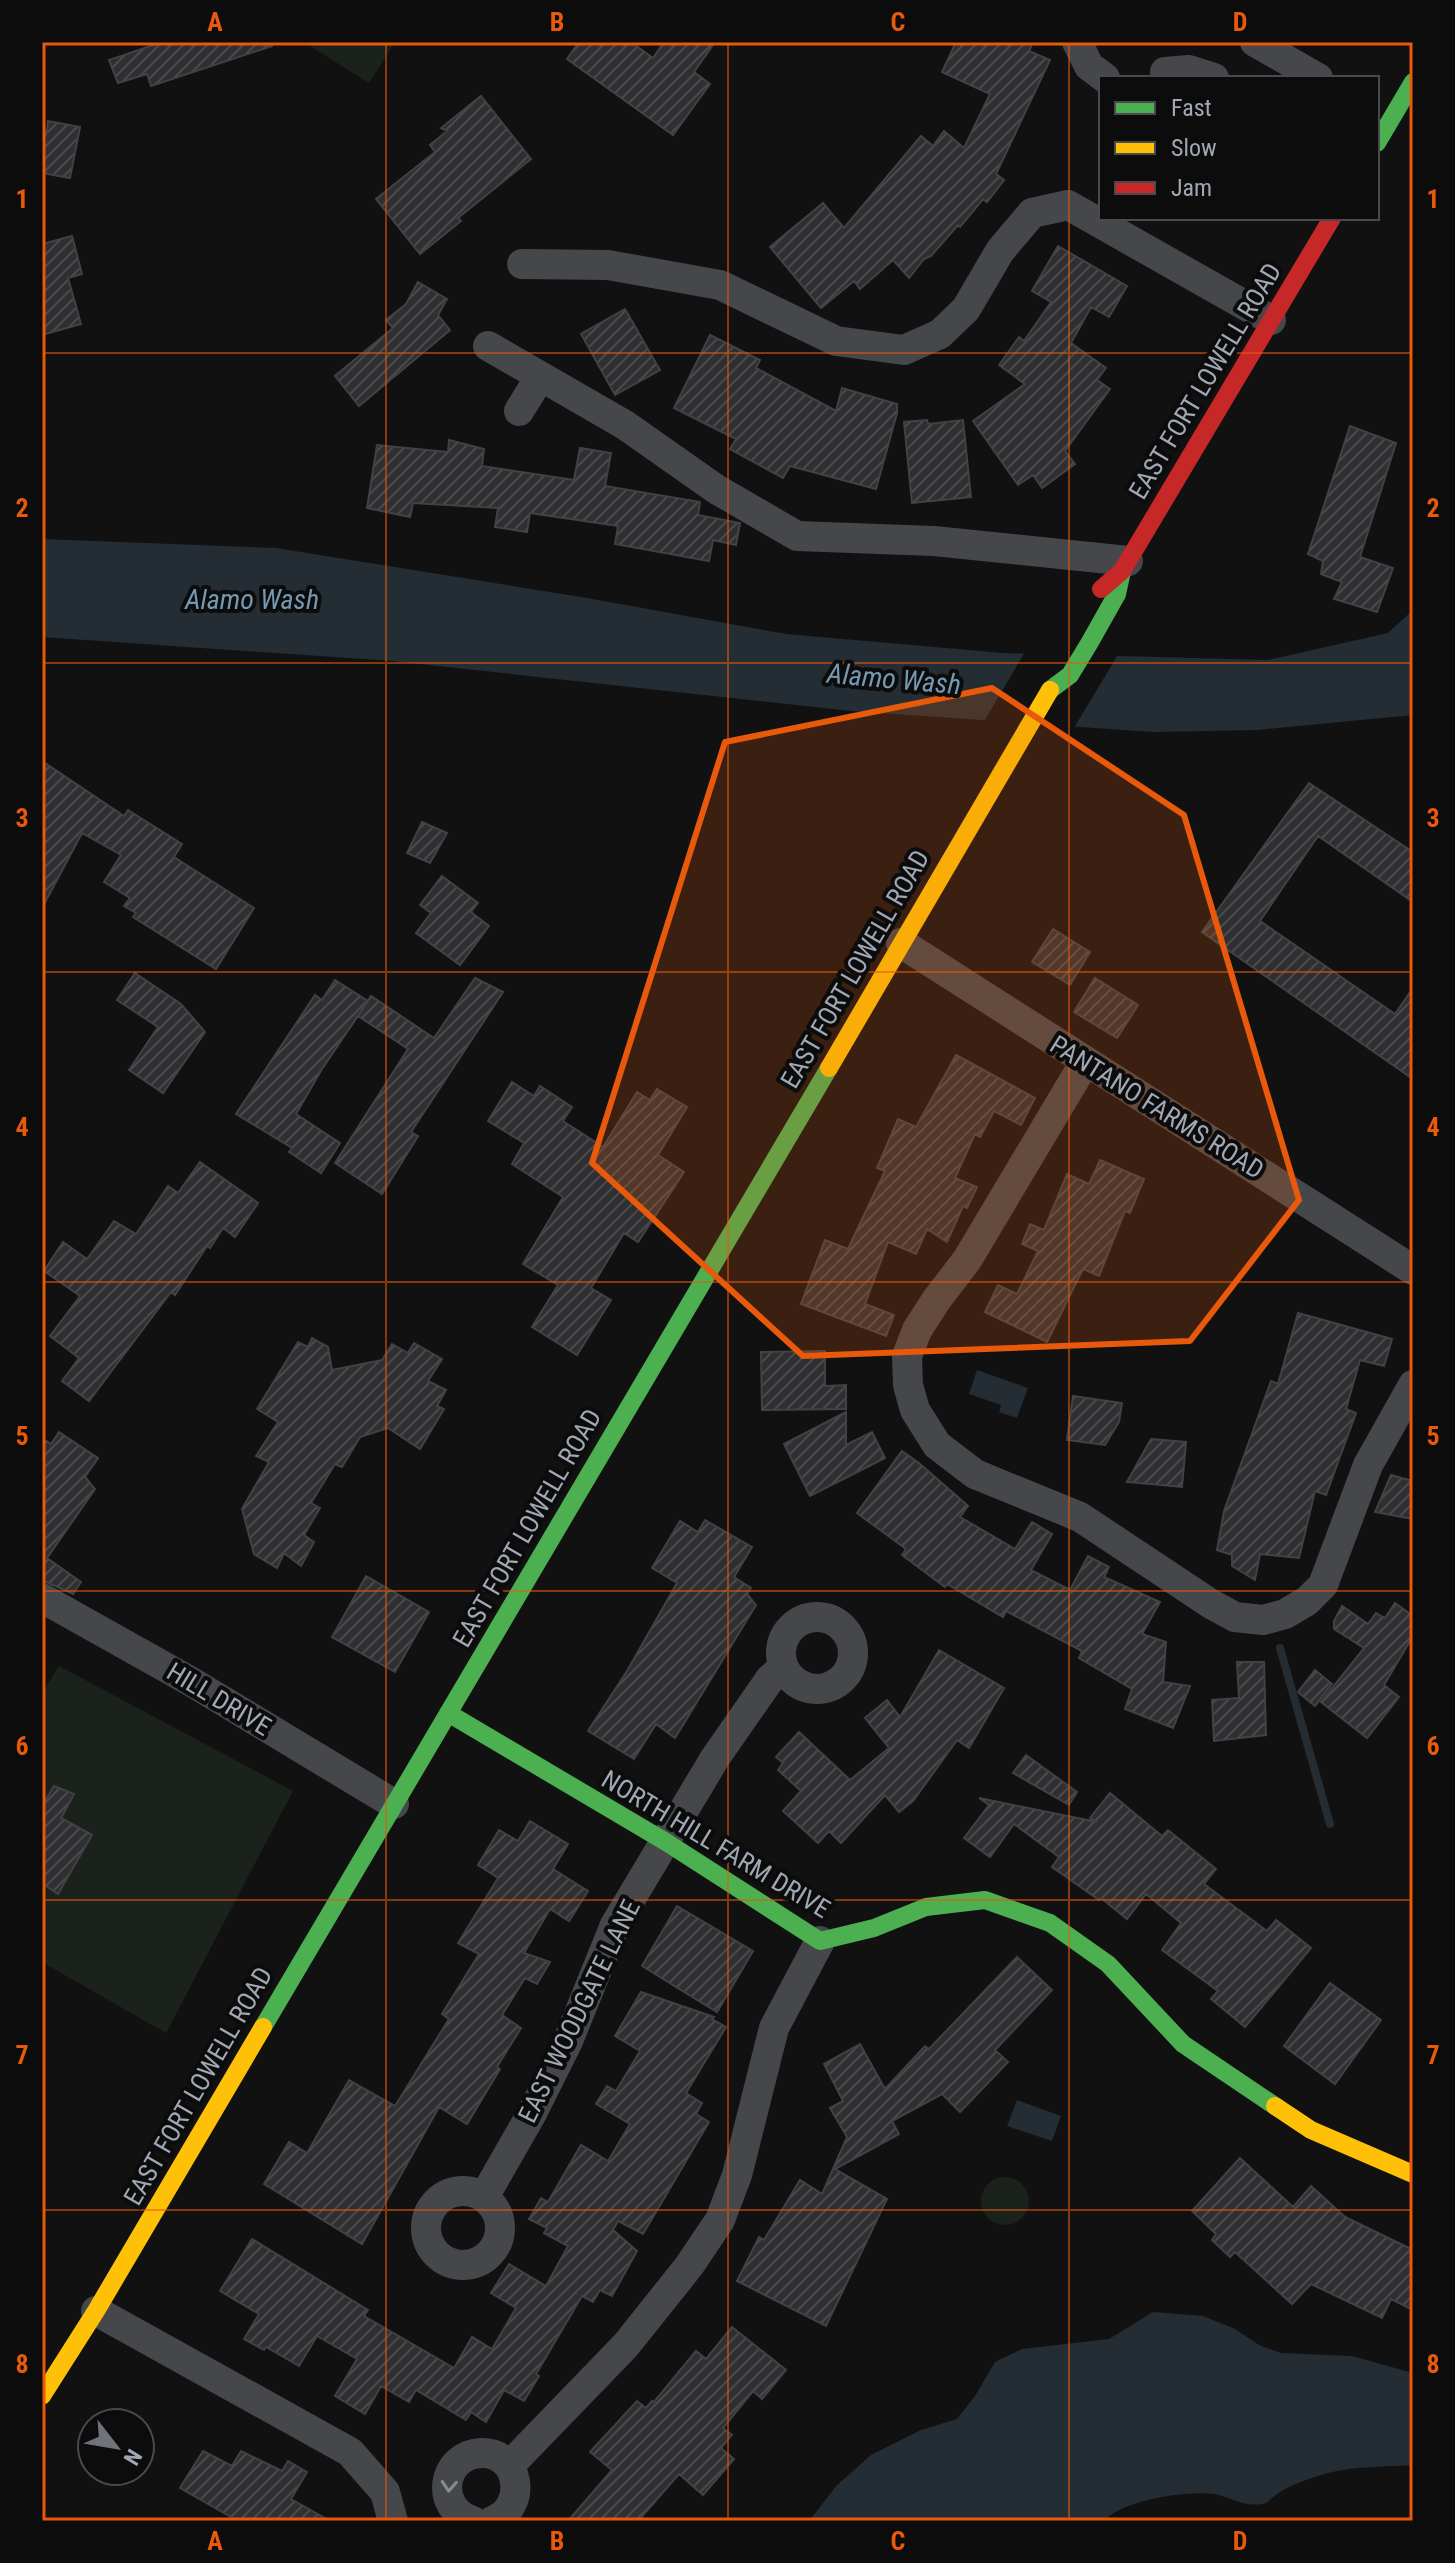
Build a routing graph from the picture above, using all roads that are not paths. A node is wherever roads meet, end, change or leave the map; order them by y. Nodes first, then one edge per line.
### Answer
1 (1077, 42) edge
2 (1183, 42) edge
3 (1255, 42) edge
4 (1160, 75) edge
5 (1102, 76) edge
6 (1208, 76) edge
7 (1314, 76) edge
8 (1413, 82) edge
9 (1381, 125) edge
10 (1331, 220) edge
11 (522, 264) dead end
12 (1271, 320) junction
13 (488, 346) dead end
14 (540, 377) junction
15 (519, 411) dead end
16 (1125, 566) junction
17 (1086, 607) dead end
18 (1055, 663) dead end
19 (1047, 693) junction
20 (901, 943) junction
21 (1085, 1062) junction
22 (1413, 1270) edge
23 (1413, 1385) edge
24 (42, 1598) edge
25 (783, 1668) dead end
26 (448, 1713) junction
27 (394, 1804) junction
28 (666, 1842) junction
29 (820, 1941) junction
30 (1413, 2174) edge
31 (484, 2197) dead end
32 (96, 2311) junction
33 (44, 2396) edge
34 (509, 2466) junction
35 (393, 2521) edge
36 (473, 2521) edge
37 (492, 2521) edge

1 - 5 street
2 - 4 street
3 - 7 street
4 - 6 street
8 - 9 street
10 - 12 street, EAST FORT LOWELL ROAD
11 - 12 street
12 - 16 street, EAST FORT LOWELL ROAD
13 - 14 street
14 - 15 street
14 - 16 street
16 - 17 street, EAST FORT LOWELL ROAD
16 - 19 street, EAST FORT LOWELL ROAD
18 - 19 street, EAST FORT LOWELL ROAD
19 - 20 street, EAST FORT LOWELL ROAD
20 - 21 street, PANTANO FARMS ROAD
20 - 26 street, EAST FORT LOWELL ROAD
21 - 22 street, PANTANO FARMS ROAD
21 - 23 street
24 - 27 street, HILL DRIVE
25 - 28 street, EAST WOODGATE LANE
26 - 27 street, EAST FORT LOWELL ROAD
26 - 28 street, NORTH HILL FARM DRIVE
27 - 32 street, EAST FORT LOWELL ROAD
28 - 29 street, NORTH HILL FARM DRIVE
28 - 31 street, EAST WOODGATE LANE
29 - 30 street, NORTH HILL FARM DRIVE
29 - 34 street
32 - 33 street, EAST FORT LOWELL ROAD
32 - 35 street
34 -> 36 street
34 - 37 street

